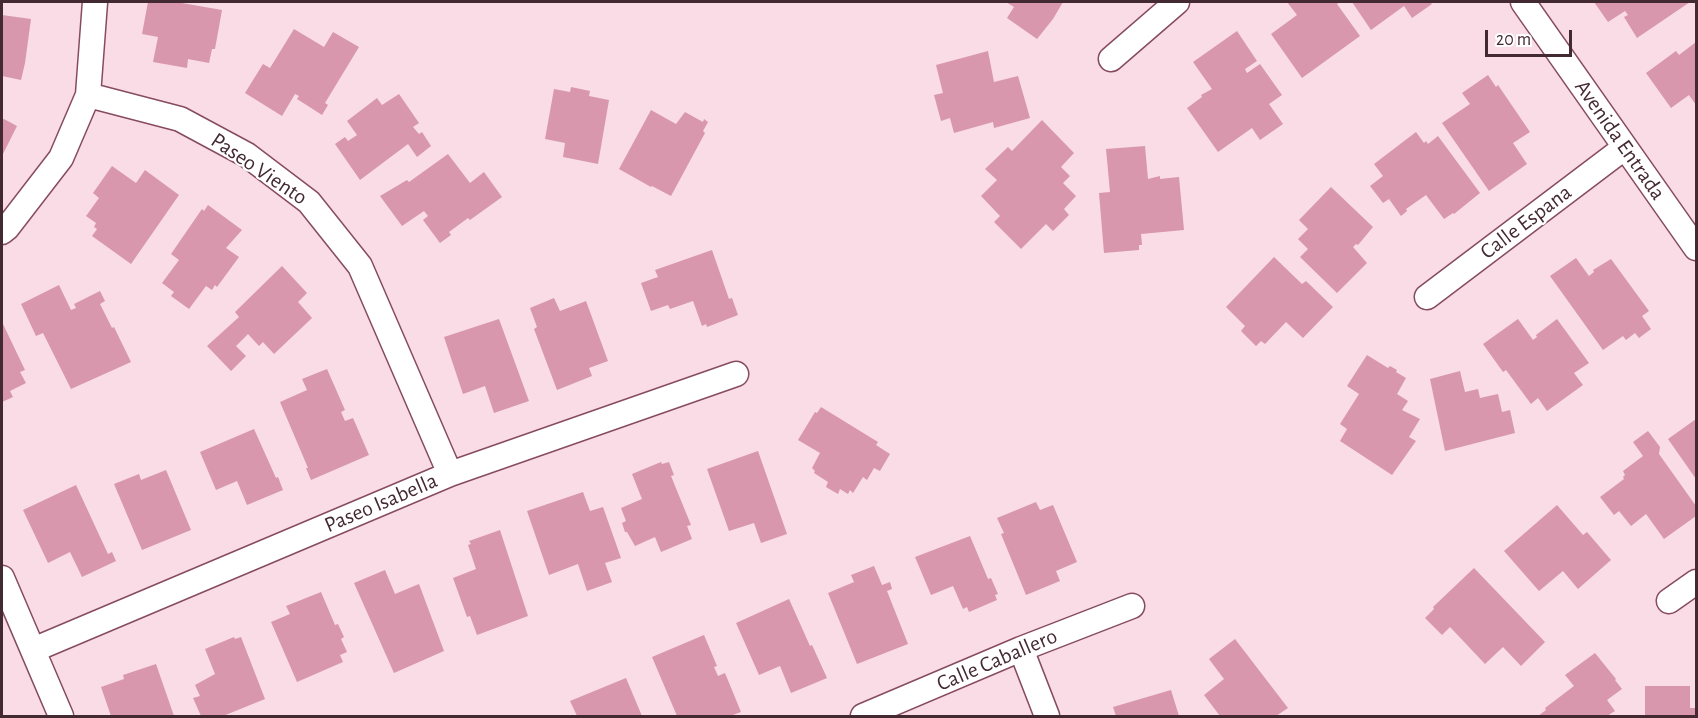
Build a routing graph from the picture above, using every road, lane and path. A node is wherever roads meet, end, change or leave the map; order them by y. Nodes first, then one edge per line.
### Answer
1 (95, 2) edge
2 (1177, 2) edge
3 (1523, 2) edge
4 (1111, 59) dead end
5 (88, 95) junction
6 (1624, 148) junction
7 (2, 232) edge
8 (1696, 248) edge
9 (1427, 297) dead end
10 (736, 374) dead end
11 (450, 474) junction
12 (2, 578) edge
13 (1696, 582) edge
14 (1669, 602) dead end
15 (1132, 606) dead end
16 (1021, 649) junction
17 (33, 650) junction
18 (61, 717) edge
19 (863, 717) edge
20 (1047, 717) edge

1 - 5 street
2 - 4 street
3 - 6 street, Avenida Entrada
5 - 7 street
5 - 11 street, Paseo Viento
6 - 8 street, Avenida Entrada
6 - 9 street, Calle Espana
10 - 11 street, Paseo Isabella
11 - 17 street, Paseo Isabella
12 - 17 street
13 - 14 street
15 - 16 street, Calle Caballero
16 - 19 street, Calle Caballero
16 - 20 street
17 - 18 street

